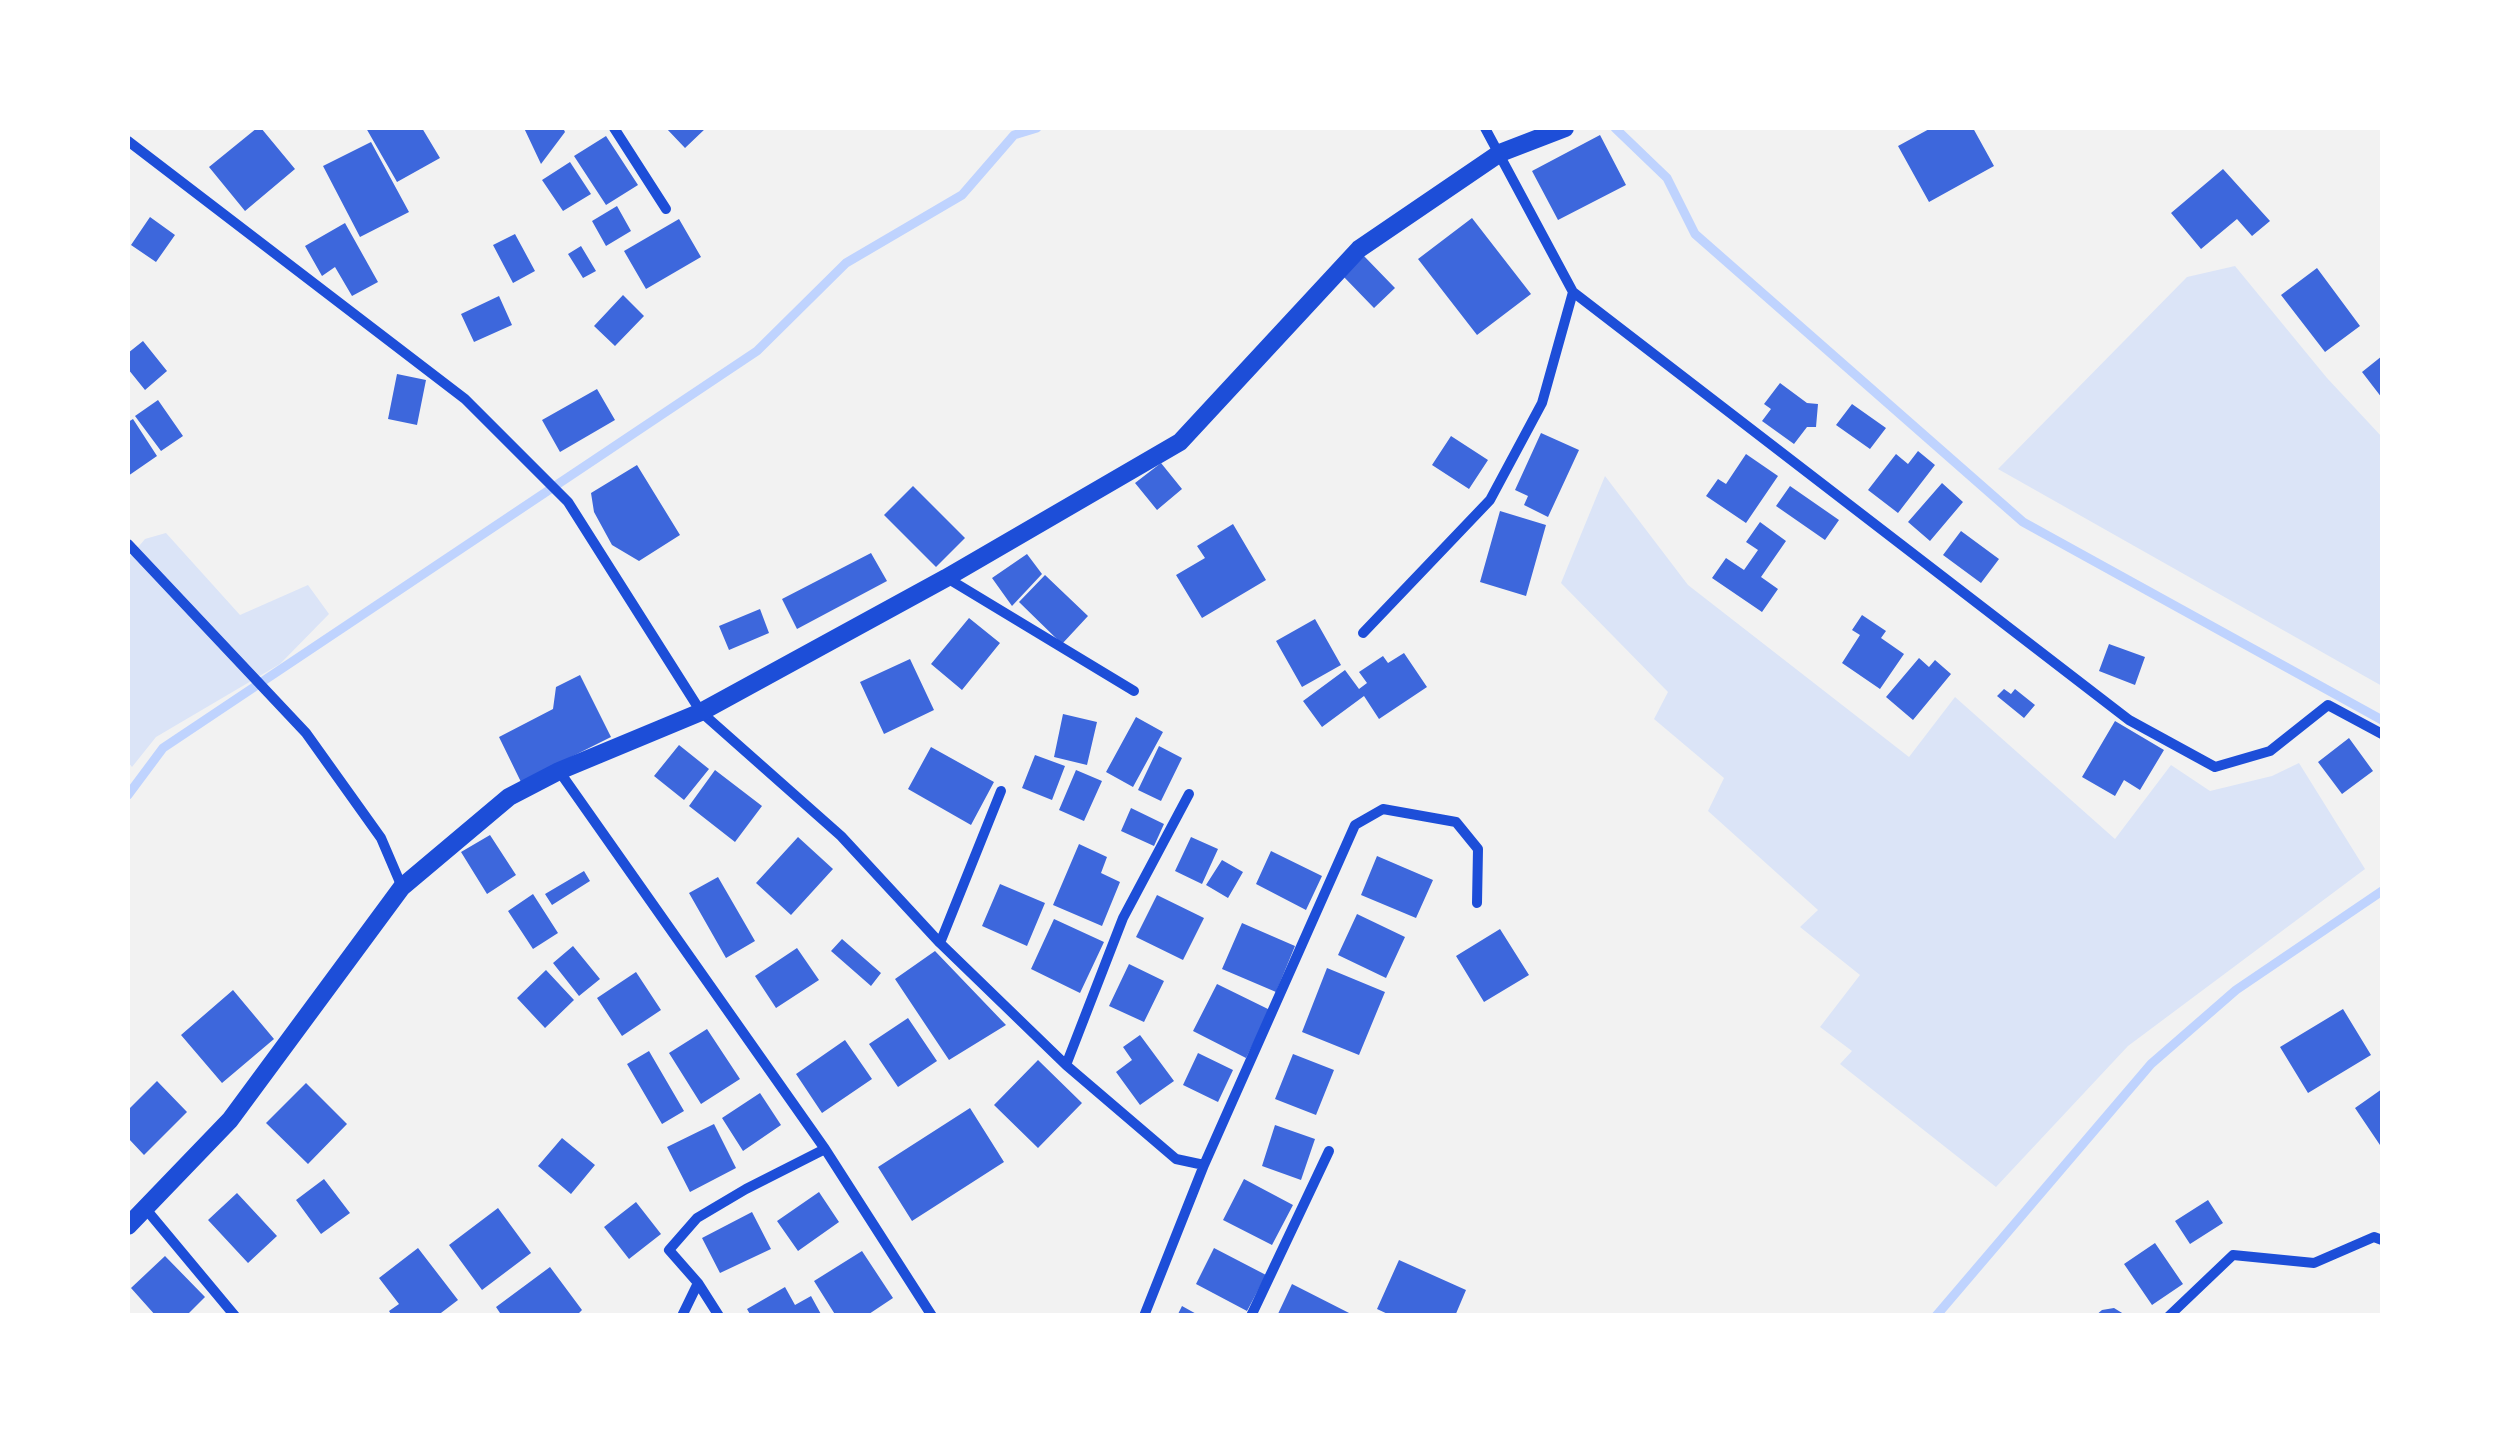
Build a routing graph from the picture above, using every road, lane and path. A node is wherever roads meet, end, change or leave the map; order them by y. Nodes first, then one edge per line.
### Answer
1 (614, 128) edge
2 (1485, 128) edge
3 (1564, 128) edge
4 (128, 141) edge
5 (1500, 153) junction
6 (666, 209) dead end
7 (1573, 292) junction
8 (128, 544) edge
9 (946, 578) junction
10 (1363, 633) dead end
11 (1134, 691) dead end
12 (701, 712) junction
13 (2382, 734) edge
14 (559, 770) junction
15 (1001, 791) dead end
16 (1189, 794) dead end
17 (402, 887) junction
18 (1477, 903) dead end
19 (940, 942) junction
20 (1066, 1065) junction
21 (825, 1149) junction
22 (1329, 1151) dead end
23 (1204, 1165) junction
24 (145, 1208) junction
25 (128, 1226) edge
26 (2382, 1240) edge
27 (698, 1283) junction
28 (235, 1316) edge
29 (682, 1316) edge
30 (719, 1316) edge
31 (932, 1316) edge
32 (1144, 1316) edge
33 (1251, 1316) edge
34 (2169, 1316) edge

1 - 6 street
2 - 5 street
3 - 5 street
4 - 12 street
5 - 7 street
5 - 9 street
7 - 10 street
7 - 13 street
8 - 17 street
9 - 11 street
9 - 12 street
12 - 14 street
12 - 19 street
14 - 17 street
14 - 21 street
15 - 19 street
16 - 20 street
17 - 24 street
18 - 23 street
19 - 20 street
20 - 23 street
21 - 27 street
21 - 31 street
22 - 33 street
23 - 32 street
24 - 25 street
24 - 28 street
26 - 34 street
27 - 29 street
27 - 30 street

